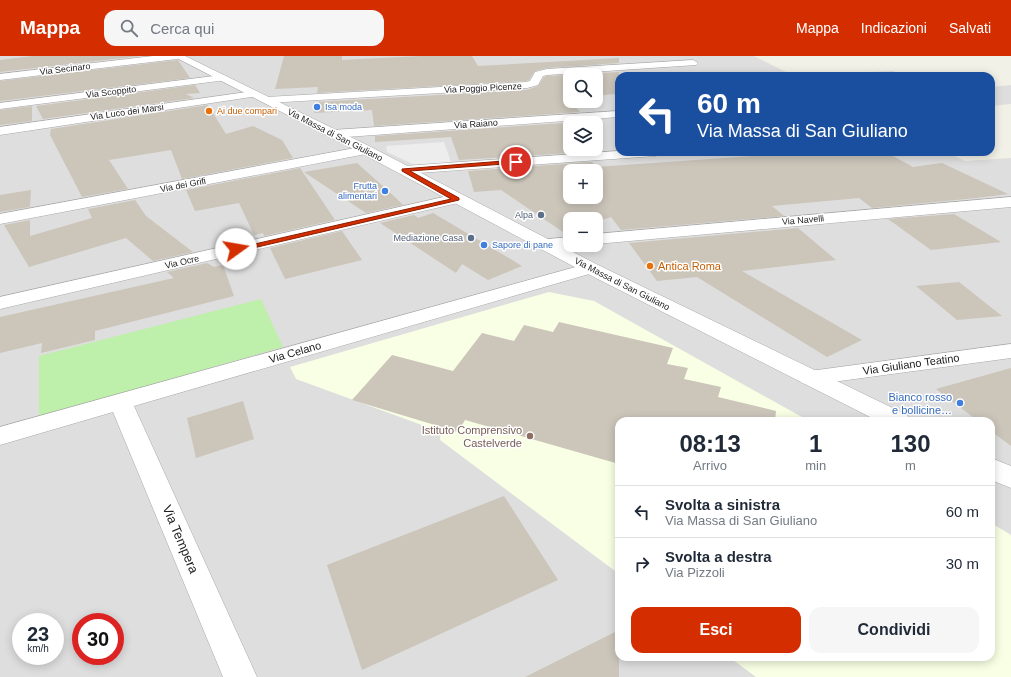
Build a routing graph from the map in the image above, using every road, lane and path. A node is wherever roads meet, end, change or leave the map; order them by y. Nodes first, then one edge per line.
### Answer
1 (178, 56) edge
2 (694, 63) dead end
3 (0, 77) edge
4 (222, 78) junction
5 (260, 97) junction
6 (0, 106) edge
7 (615, 114) edge
8 (0, 131) edge
9 (333, 134) junction
10 (366, 150) junction
11 (615, 155) edge
12 (404, 170) junction
13 (457, 199) junction
14 (1011, 202) edge
15 (0, 219) edge
16 (603, 239) edge
17 (563, 243) edge
18 (545, 244) junction
19 (590, 268) junction
20 (0, 303) edge
21 (1011, 351) edge
22 (810, 378) junction
23 (121, 402) junction
24 (890, 417) edge
25 (0, 436) edge
26 (995, 470) edge
27 (1011, 478) edge
28 (240, 677) edge

1 - 3 street, Via Secinaro
1 - 4 street, Via Massa di San Giuliano
2 - 5 street, Via Poggio Picenze
4 - 5 street, Via Massa di San Giuliano
4 - 6 street, Via Scoppito
5 - 8 street, Via Luco dei Marsi
5 - 9 street, Via Massa di San Giuliano
7 - 9 street, Via Raiano
9 - 10 street, Via Massa di San Giuliano
10 - 12 street, Via Massa di San Giuliano
10 - 15 street, Via dei Grifi
11 - 12 street
12 - 13 street, Via Massa di San Giuliano
13 - 18 street, Via Massa di San Giuliano
13 - 20 street, Via Ocre
14 - 16 street, Via Navelli
17 - 18 street
18 - 19 street, Via Massa di San Giuliano
19 - 22 street, Via Massa di San Giuliano
19 - 23 street, Via Celano
21 - 22 street, Via Giuliano Teatino
22 - 24 street, Via Massa di San Giuliano
23 - 25 street, Via Celano
23 - 28 street, Via Tempera
26 - 27 street

